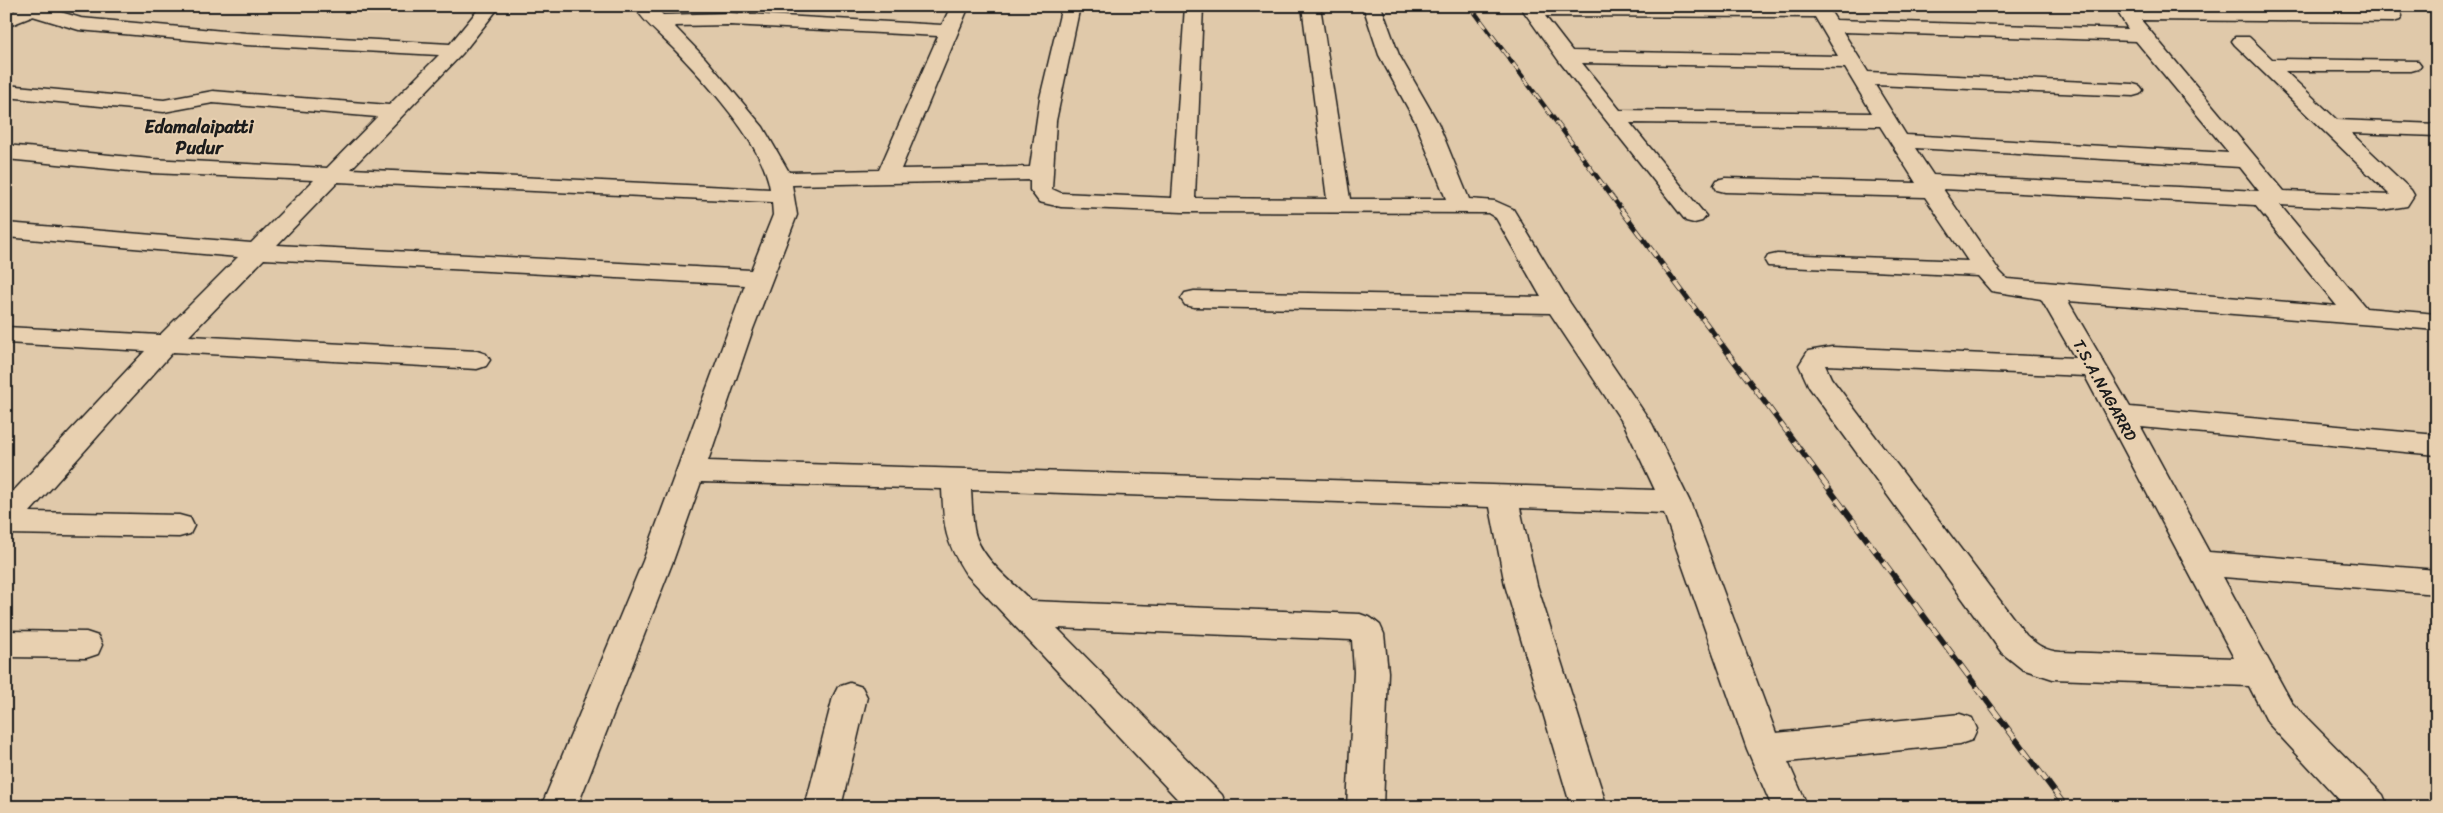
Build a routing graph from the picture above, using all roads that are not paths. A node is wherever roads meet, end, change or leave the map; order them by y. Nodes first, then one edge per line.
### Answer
1 (492, 6) edge
2 (960, 6) edge
3 (1071, 6) edge
4 (1194, 6) edge
5 (1311, 6) edge
6 (1372, 6) edge
7 (31, 7) edge
8 (1530, 8) edge
9 (6, 10) edge
10 (2249, 11) edge
11 (650, 13) edge
12 (1823, 14) edge
13 (2393, 16) dead end
14 (6, 21) edge
15 (949, 31) junction
16 (2142, 36) junction
17 (2242, 41) dead end
18 (454, 50) junction
19 (1566, 57) junction
20 (2266, 65) junction
21 (2411, 65) dead end
22 (1856, 70) junction
23 (2133, 90) dead end
24 (6, 91) edge
25 (392, 112) junction
26 (1614, 116) junction
27 (2332, 126) junction
28 (1892, 130) junction
29 (2437, 130) edge
30 (6, 152) edge
31 (2246, 161) junction
32 (1040, 173) junction
33 (331, 175) junction
34 (887, 177) junction
35 (1725, 185) dead end
36 (1929, 185) junction
37 (781, 188) junction
38 (2270, 198) junction
39 (1183, 205) junction
40 (1339, 205) junction
41 (1460, 206) junction
42 (1694, 216) dead end
43 (6, 230) edge
44 (257, 250) junction
45 (1777, 261) dead end
46 (1987, 269) junction
47 (760, 278) junction
48 (2050, 292) junction
49 (2102, 296) junction
50 (1194, 299) dead end
51 (1558, 305) junction
52 (2359, 317) junction
53 (2437, 322) edge
54 (2068, 324) junction
55 (6, 335) edge
56 (166, 344) junction
57 (477, 360) dead end
58 (2094, 368) junction
59 (2121, 416) junction
60 (2437, 445) edge
61 (690, 471) junction
62 (956, 479) junction
63 (1503, 498) junction
64 (1675, 502) junction
65 (6, 519) edge
66 (6, 523) edge
67 (179, 526) dead end
68 (2200, 563) junction
69 (2437, 582) edge
70 (1024, 614) junction
71 (6, 644) edge
72 (86, 645) dead end
73 (2259, 673) junction
74 (850, 697) dead end
75 (1960, 729) dead end
76 (1765, 749) junction
77 (559, 807) edge
78 (823, 807) edge
79 (1210, 807) edge
80 (1365, 807) edge
81 (1589, 807) edge
82 (1790, 807) edge
83 (2370, 807) edge

1 - 18 street
2 - 15 street
3 - 32 street
4 - 39 street
5 - 40 street
6 - 41 street
7 - 9 street
7 - 14 street
7 - 18 street
8 - 12 street
8 - 19 street
10 - 13 street
10 - 16 street
11 - 15 street
11 - 37 street
12 - 16 street
12 - 22 street
15 - 34 street
16 - 31 street
17 - 20 street
18 - 25 street
19 - 22 street
19 - 26 street
20 - 21 street
20 - 27 street
22 - 23 street
22 - 28 street
24 - 25 street
25 - 33 street
26 - 28 street
26 - 42 street
27 - 29 street
27 - 38 street
28 - 31 street
28 - 36 street
30 - 33 street
31 - 38 street
32 - 34 street
32 - 39 street
33 - 37 street
33 - 44 street
34 - 37 street
35 - 36 street
36 - 38 street
36 - 46 street
37 - 47 street
38 - 52 street
39 - 40 street
40 - 41 street
41 - 51 street
43 - 44 street
44 - 47 street
44 - 56 street
45 - 46 street
46 - 48 street
47 - 61 street
48 - 49 street
48 - 54 street, T.S.A.NAGARRD
49 - 52 street
49 - 54 street
50 - 51 street
51 - 64 street
52 - 53 street
54 - 58 street, T.S.A.NAGARRD
55 - 56 street
56 - 57 street
56 - 65 street
58 - 59 street, T.S.A.NAGARRD
58 - 73 street
59 - 60 street
59 - 68 street, T.S.A.NAGARRD
61 - 62 street
61 - 77 street
62 - 63 street
62 - 70 street
63 - 64 street
63 - 81 street
64 - 76 street
66 - 67 street
68 - 69 street
68 - 73 street, T.S.A.NAGARRD
70 - 79 street
70 - 80 street
71 - 72 street
73 - 83 street, T.S.A.NAGARRD
74 - 78 street
75 - 76 street
76 - 82 street

